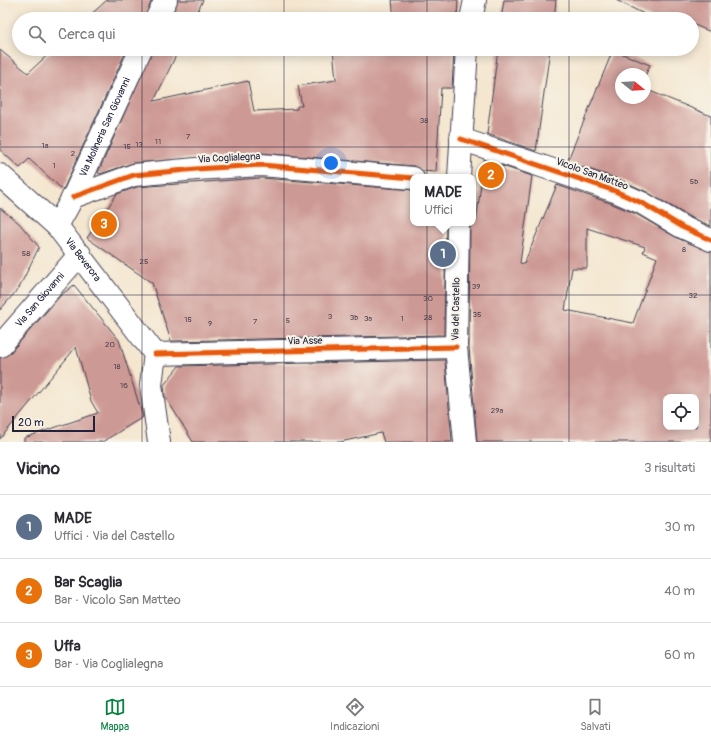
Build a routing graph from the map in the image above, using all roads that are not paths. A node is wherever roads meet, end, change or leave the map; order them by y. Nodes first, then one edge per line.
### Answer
1 (166, 0) edge
2 (475, 0) edge
3 (160, 12) edge
4 (472, 12) edge
5 (138, 56) edge
6 (467, 56) edge
7 (461, 139) junction
8 (458, 174) edge
9 (0, 175) edge
10 (410, 178) edge
11 (73, 196) junction
12 (57, 226) junction
13 (458, 226) edge
14 (711, 240) edge
15 (80, 254) junction
16 (0, 346) edge
17 (456, 347) junction
18 (155, 354) junction
19 (159, 442) edge
20 (465, 442) edge

1 - 3 street
2 - 4 street
5 - 11 street, Via Molineria San Giovanni
6 - 7 street
7 - 8 street
7 - 14 street, Vicolo San Matteo
9 - 12 street, Via Beverora
10 - 11 street, Via Coglialegna
11 - 12 street, Via Molineria San Giovanni
12 - 15 street, Via Beverora
13 - 17 street, Via del Castello
15 - 16 street, Via San Giovanni
15 - 18 street, Via Beverora
17 - 18 street, Via Asse
17 - 20 street, Via del Castello
18 - 19 street

